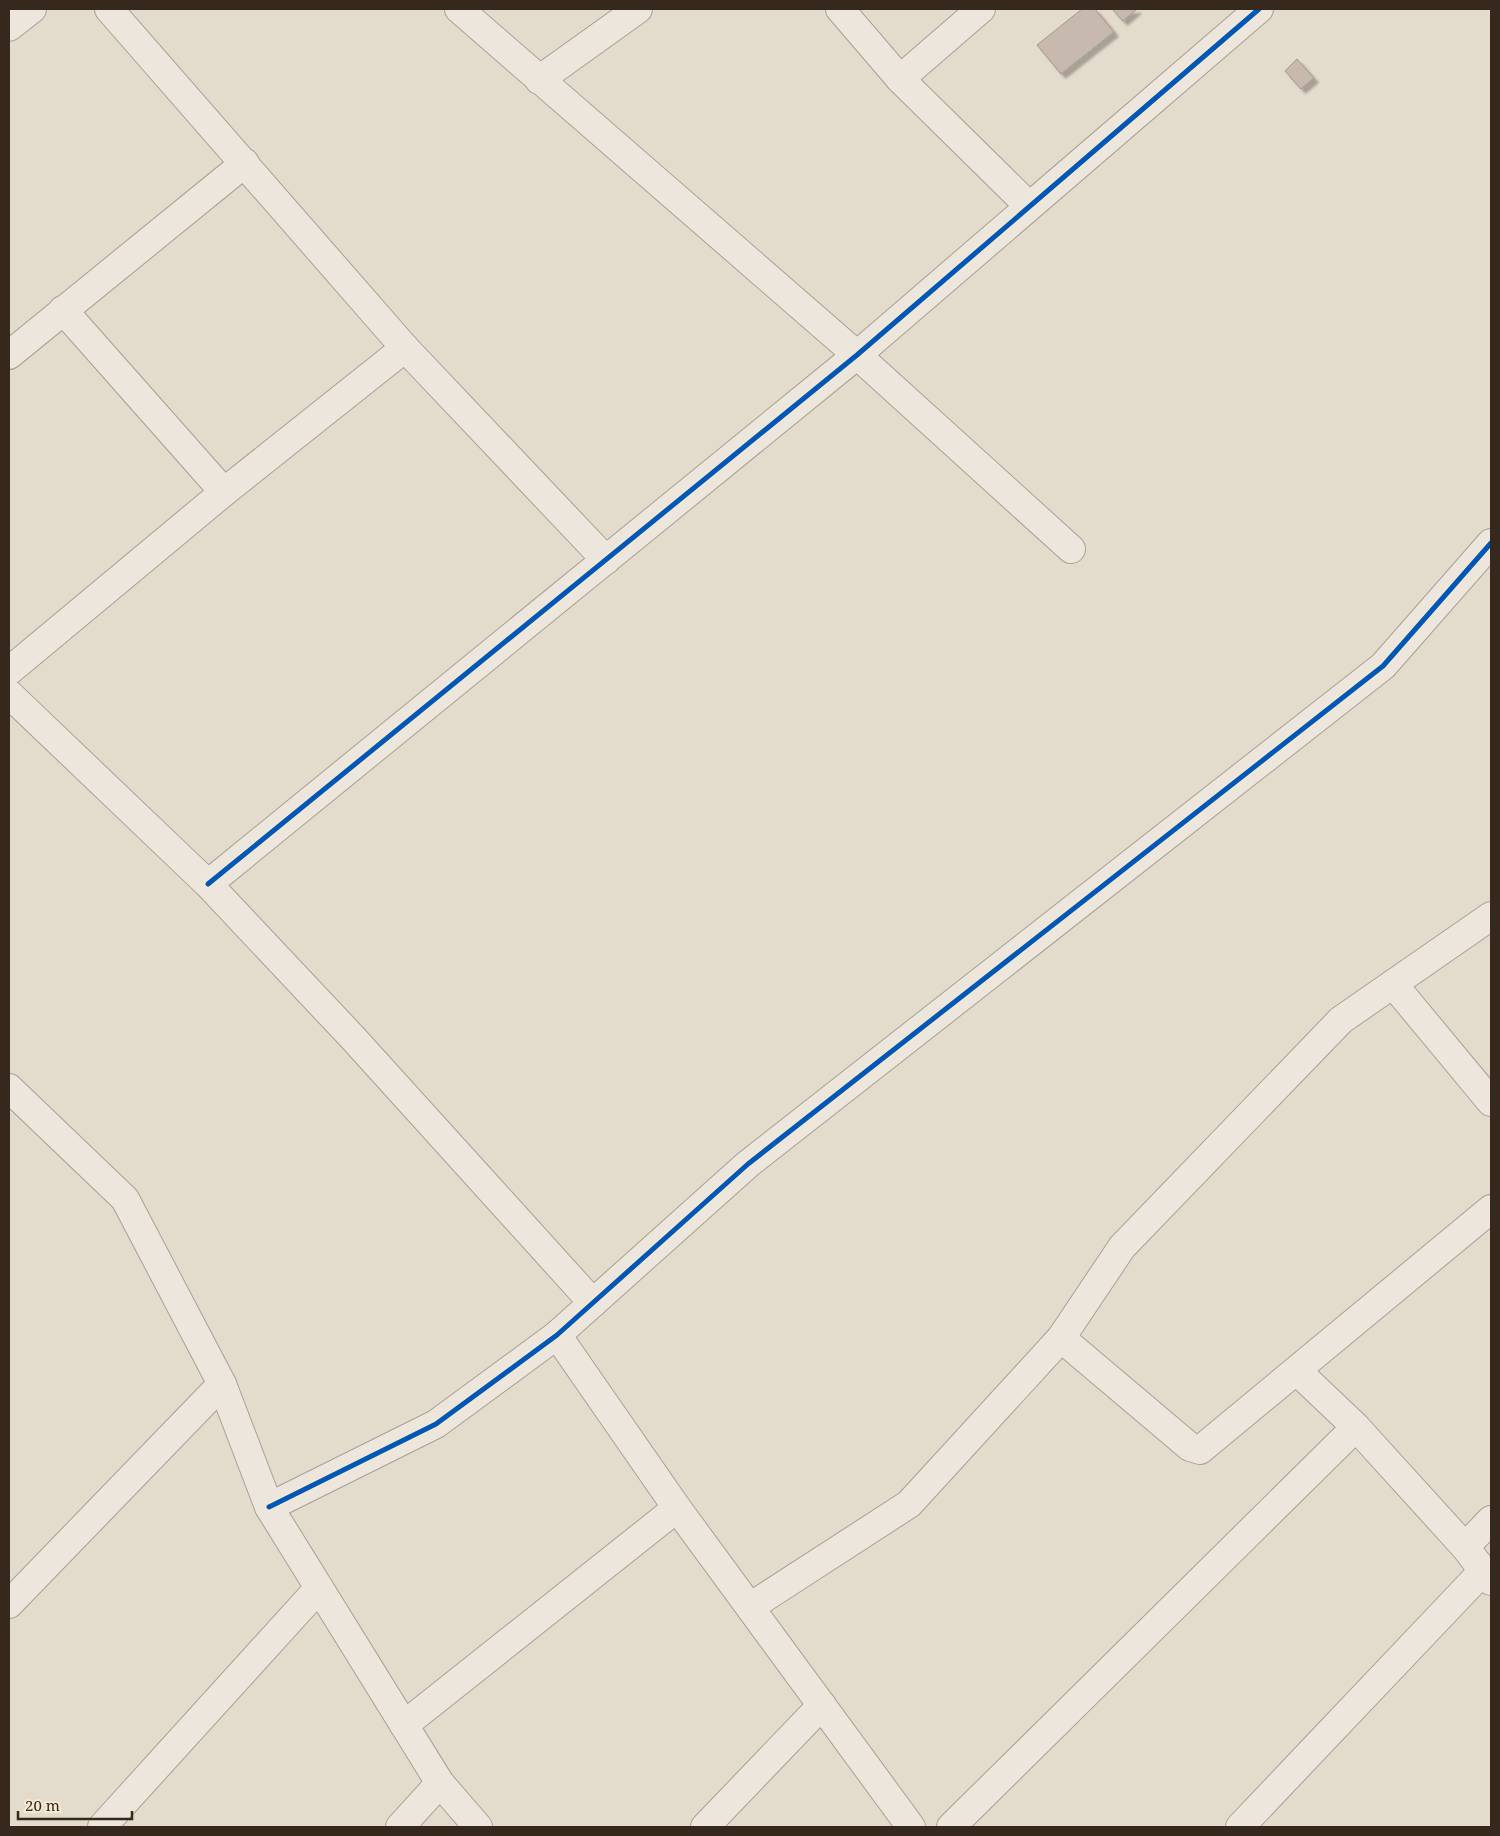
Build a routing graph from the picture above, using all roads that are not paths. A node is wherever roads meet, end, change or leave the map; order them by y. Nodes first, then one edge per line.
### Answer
1 (32, 9) edge
2 (109, 9) edge
3 (459, 9) edge
4 (638, 9) edge
5 (840, 9) edge
6 (981, 9) edge
7 (1259, 9) edge
8 (9, 28) edge
9 (900, 79) junction
10 (539, 80) junction
11 (245, 163) junction
12 (1029, 206) junction
13 (63, 310) junction
14 (405, 348) junction
15 (9, 355) edge
16 (857, 355) junction
17 (224, 492) junction
18 (1491, 544) edge
19 (1071, 549) dead end
20 (606, 560) junction
21 (9, 671) edge
22 (9, 694) edge
23 (208, 884) junction
24 (1491, 916) edge
25 (1393, 984) junction
26 (9, 1088) edge
27 (1491, 1102) edge
28 (1491, 1209) edge
29 (593, 1303) junction
30 (557, 1335) junction
31 (1061, 1338) junction
32 (1297, 1372) junction
33 (222, 1384) junction
34 (1356, 1427) junction
35 (269, 1507) junction
36 (676, 1508) junction
37 (1491, 1520) edge
38 (1465, 1547) junction
39 (1487, 1575) edge
40 (319, 1588) junction
41 (9, 1604) edge
42 (750, 1607) junction
43 (822, 1705) junction
44 (404, 1725) junction
45 (440, 1783) junction
46 (102, 1827) edge
47 (400, 1827) edge
48 (478, 1827) edge
49 (705, 1827) edge
50 (912, 1827) edge
51 (951, 1827) edge
52 (1240, 1827) edge

1 - 8 street
2 - 11 street
3 - 10 street
4 - 10 street
5 - 9 street
6 - 9 street
7 - 12 street
9 - 12 street
10 - 16 street
11 - 13 street
11 - 14 street
12 - 16 street
13 - 15 street
13 - 17 street
14 - 17 street
14 - 20 street
16 - 19 street
16 - 20 street
17 - 21 street
18 - 29 street
20 - 23 street
22 - 23 street
23 - 29 street
24 - 25 street
25 - 27 street
25 - 31 street
26 - 33 street
28 - 32 street
29 - 30 street
30 - 35 street
30 - 36 street
31 - 32 street
31 - 42 street
32 - 34 street
33 - 35 street
33 - 41 street
34 - 38 street
34 - 51 street
35 - 40 street
36 - 42 street
36 - 44 street
37 - 38 street
38 - 39 street
39 - 52 street
40 - 44 street
40 - 46 street
42 - 43 street
43 - 49 street
43 - 50 street
44 - 45 street
45 - 47 street
45 - 48 street

